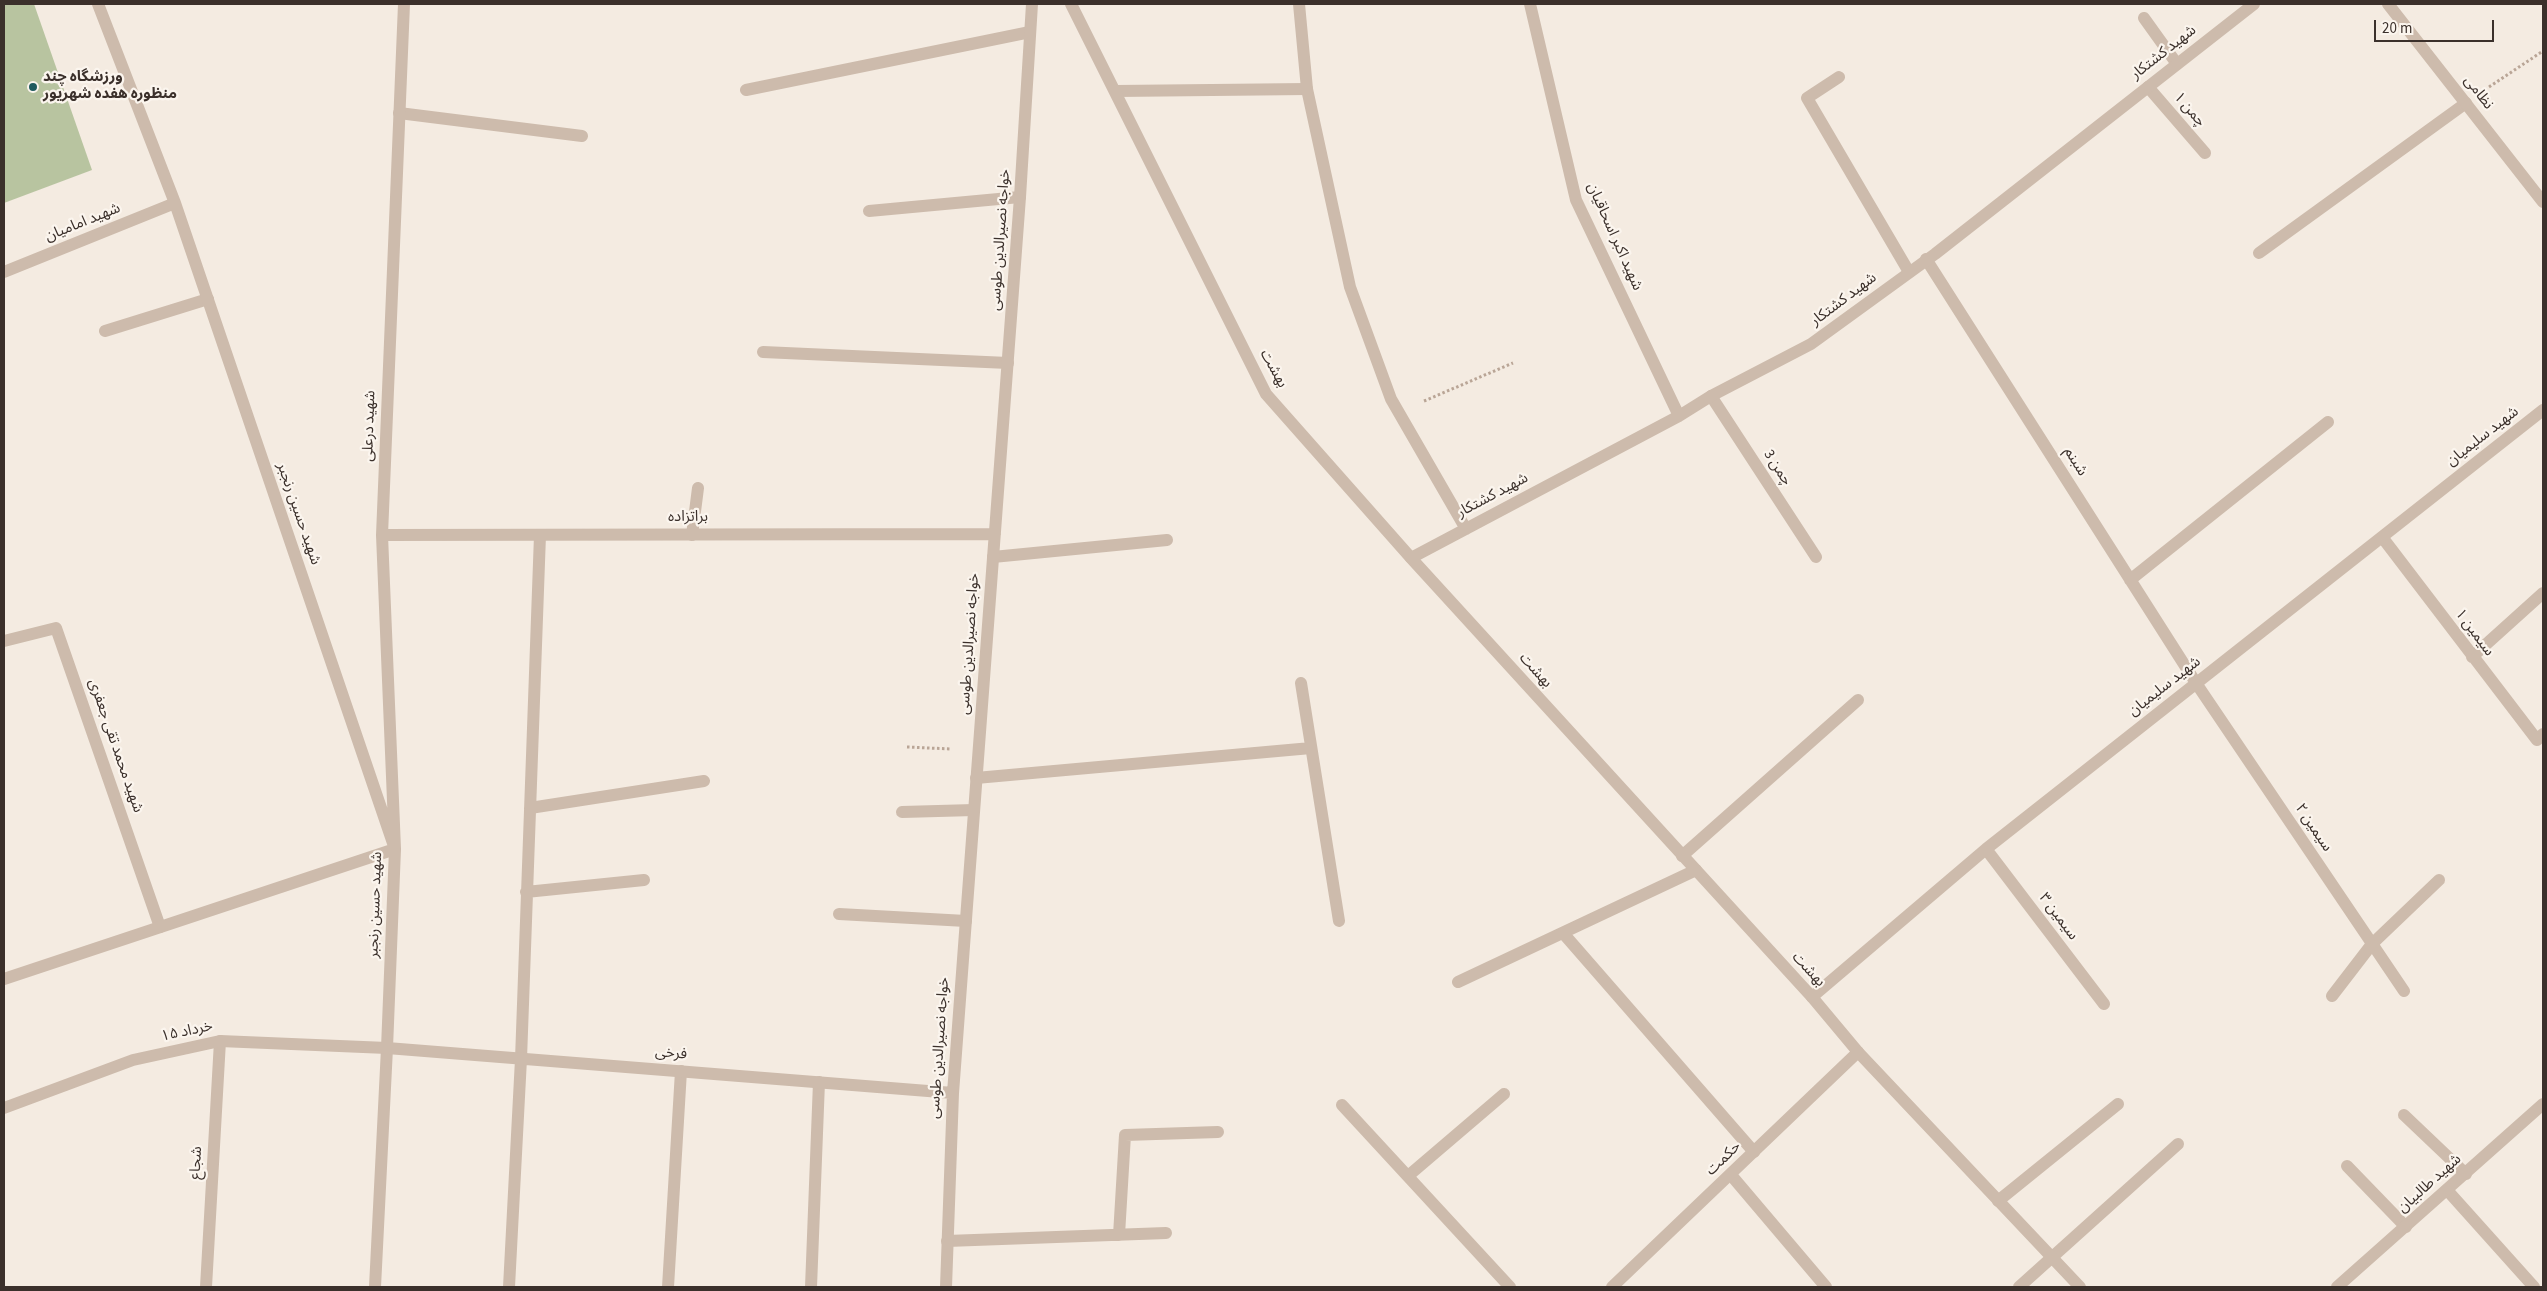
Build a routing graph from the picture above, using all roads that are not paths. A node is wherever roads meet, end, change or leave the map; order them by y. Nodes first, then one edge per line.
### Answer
1 (98, 4) edge
2 (404, 4) edge
3 (1032, 4) edge
4 (1071, 4) edge
5 (1299, 4) edge
6 (1530, 4) edge
7 (2254, 4) edge
8 (2388, 4) edge
9 (2144, 18) dead end
10 (1030, 32) junction
11 (2178, 64) junction
12 (1839, 77) dead end
13 (2148, 87) junction
14 (1307, 89) junction
15 (746, 90) dead end
16 (1116, 91) junction
17 (2466, 103) junction
18 (399, 113) junction
19 (582, 136) dead end
20 (2205, 154) dead end
21 (1020, 196) junction
22 (2543, 202) edge
23 (175, 204) junction
24 (869, 211) dead end
25 (2259, 253) dead end
26 (1926, 259) junction
27 (4, 272) edge
28 (1909, 272) junction
29 (208, 299) junction
30 (105, 331) dead end
31 (763, 352) dead end
32 (1008, 363) junction
33 (1710, 396) junction
34 (2543, 410) edge
35 (1679, 416) junction
36 (2328, 422) dead end
37 (698, 488) dead end
38 (1466, 529) junction
39 (995, 534) junction
40 (382, 535) junction
41 (540, 535) junction
42 (692, 535) junction
43 (2382, 537) junction
44 (1167, 540) dead end
45 (993, 557) junction
46 (1816, 557) dead end
47 (1411, 558) junction
48 (2130, 580) junction
49 (2543, 593) edge
50 (4, 641) edge
51 (2472, 657) junction
52 (1301, 683) dead end
53 (2196, 683) junction
54 (1858, 700) dead end
55 (2543, 734) edge
56 (1311, 748) junction
57 (976, 778) junction
58 (704, 780) dead end
59 (530, 808) junction
60 (974, 810) junction
61 (902, 812) dead end
62 (395, 849) junction
63 (1986, 849) junction
64 (1682, 856) junction
65 (1696, 870) junction
66 (644, 880) dead end
67 (2439, 880) dead end
68 (526, 892) junction
69 (839, 914) dead end
70 (966, 921) junction
71 (1339, 921) dead end
72 (160, 927) junction
73 (1563, 932) junction
74 (2372, 944) junction
75 (4, 979) edge
76 (1458, 982) dead end
77 (2404, 992) dead end
78 (2332, 996) dead end
79 (1812, 997) junction
80 (2104, 1004) dead end
81 (220, 1041) junction
82 (387, 1048) junction
83 (1858, 1052) junction
84 (521, 1059) junction
85 (681, 1071) junction
86 (819, 1082) junction
87 (953, 1093) junction
88 (1504, 1094) dead end
89 (1342, 1104) dead end
90 (2118, 1104) dead end
91 (2543, 1104) edge
92 (4, 1108) edge
93 (2404, 1115) dead end
94 (1218, 1132) dead end
95 (2178, 1144) dead end
96 (1754, 1152) junction
97 (2347, 1166) dead end
98 (2466, 1174) junction
99 (1731, 1175) junction
100 (1408, 1176) junction
101 (2447, 1190) junction
102 (1998, 1201) junction
103 (2406, 1227) junction
104 (1166, 1233) dead end
105 (1119, 1235) junction
106 (947, 1241) junction
107 (2051, 1257) junction
108 (206, 1287) edge
109 (374, 1287) edge
110 (509, 1287) edge
111 (668, 1287) edge
112 (811, 1287) edge
113 (946, 1287) edge
114 (1510, 1287) edge
115 (1612, 1287) edge
116 (1826, 1287) edge
117 (2019, 1287) edge
118 (2080, 1287) edge
119 (2337, 1287) edge
120 (2534, 1287) edge

1 - 23 street, شهید حسین رنجبر
2 - 18 street, شهید درعلی
3 - 10 street, خواجه نصیرالدین طوسی
4 - 16 street, بهشت
5 - 14 street
6 - 35 street, شهید اکبر اسحاقیان
7 - 11 street, شهید کشتکار
8 - 17 street, نظامی
9 - 11 street
10 - 15 street
10 - 21 street, خواجه نصیرالدین طوسی
11 - 13 street, شهید کشتکار
12 - 28 street
13 - 20 street, چمن ۱
13 - 26 street, شهید کشتکار
14 - 16 street
14 - 38 street
16 - 47 street, بهشت
17 - 22 street, نظامی
17 - 25 street
18 - 19 street
18 - 40 street, شهید درعلی
21 - 24 street
21 - 32 street, خواجه نصیرالدین طوسی
23 - 27 street, شهید امامیان
23 - 29 street, شهید حسین رنجبر
26 - 28 street, شهید کشتکار
26 - 48 street, شبنم
28 - 33 street, شهید کشتکار
29 - 30 street
29 - 62 street, شهید حسین رنجبر
31 - 32 street
32 - 39 street, خواجه نصیرالدین طوسی
33 - 35 street, شهید کشتکار
33 - 46 street, چمن 3
34 - 43 street, شهید سلیمیان
35 - 38 street, شهید کشتکار
36 - 48 street
37 - 42 street
38 - 47 street, شهید کشتکار
39 - 42 street, براتزاده
39 - 45 street, خواجه نصیرالدین طوسی
40 - 41 street, براتزاده
40 - 62 street, شهید درعلی
41 - 42 street, براتزاده
41 - 59 street
43 - 51 street, سیمین ۱
43 - 53 street, شهید سلیمیان
44 - 45 street
45 - 57 street, خواجه نصیرالدین طوسی
47 - 64 street, بهشت
48 - 53 street, شبنم
49 - 51 street
50 - 72 street, شهید محمد تقی جعفری
51 - 55 street, سیمین ۱
52 - 56 street
53 - 63 street, شهید سلیمیان
53 - 74 street, سیمین ۲
54 - 64 street
56 - 57 street
56 - 71 street
57 - 60 street, خواجه نصیرالدین طوسی
58 - 59 street
59 - 68 street
60 - 61 street
60 - 70 street, خواجه نصیرالدین طوسی
62 - 72 street
62 - 82 street, شهید حسین رنجبر
63 - 79 street, شهید سلیمیان
63 - 80 street, سیمین ۳
64 - 65 street, بهشت
65 - 73 street
65 - 79 street, بهشت
66 - 68 street
67 - 74 street
68 - 84 street
69 - 70 street
70 - 87 street, خواجه نصیرالدین طوسی
72 - 75 street
73 - 76 street
73 - 96 street
74 - 77 street, سیمین ۲
74 - 78 street
79 - 83 street, بهشت
81 - 82 street, ۱۵ خرداد
81 - 92 street, ۱۵ خرداد
81 - 108 street, شجاع
82 - 84 street, فرخی
82 - 109 street, شهید حسین رنجبر
83 - 96 street, حکمت
83 - 102 street, بهشت
84 - 85 street, فرخی
84 - 110 street
85 - 86 street, فرخی
85 - 111 street
86 - 87 street, فرخی
86 - 112 street
87 - 106 street, خواجه نصیرالدین طوسی
88 - 100 street
89 - 100 street
90 - 102 street
91 - 98 street, شهید طالبیان
93 - 98 street
94 - 105 street
95 - 107 street
96 - 99 street, حکمت
97 - 103 street
98 - 101 street, شهید طالبیان
99 - 115 street, حکمت
99 - 116 street
100 - 114 street
101 - 103 street, شهید طالبیان
101 - 120 street
102 - 107 street, بهشت
103 - 119 street, شهید طالبیان
104 - 105 street
105 - 106 street
106 - 113 street, خواجه نصیرالدین طوسی
107 - 117 street
107 - 118 street, بهشت

